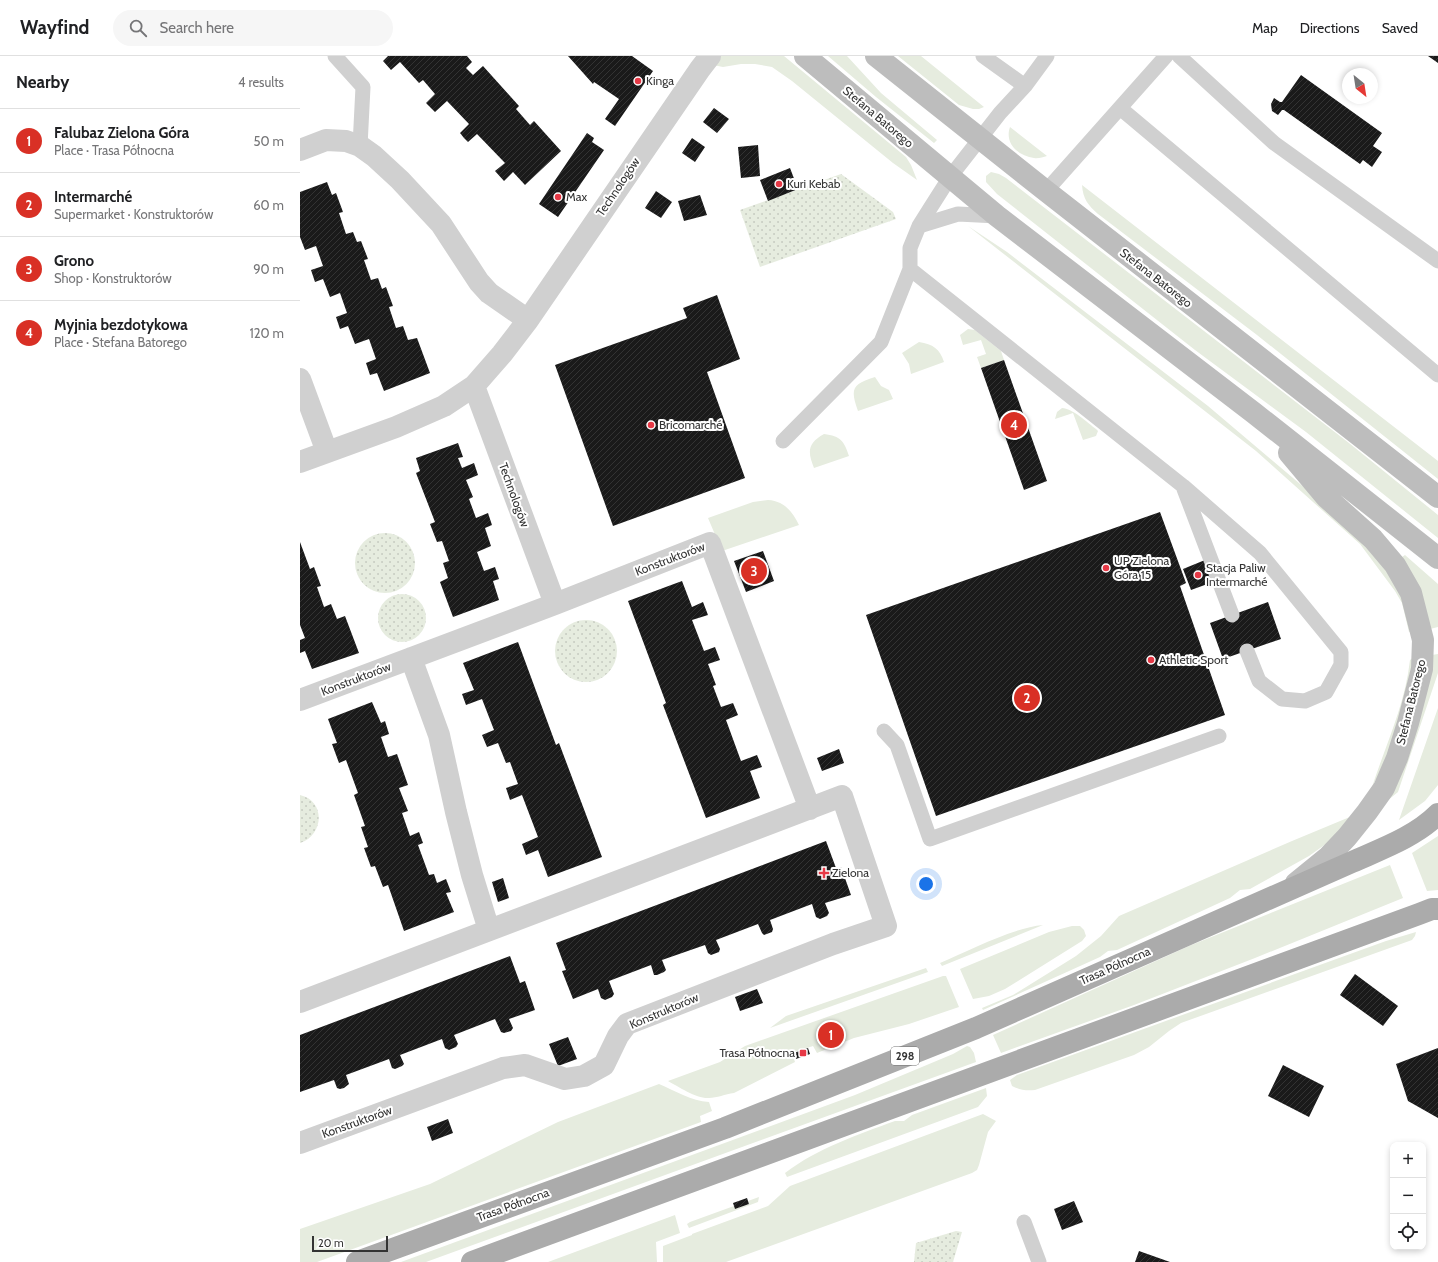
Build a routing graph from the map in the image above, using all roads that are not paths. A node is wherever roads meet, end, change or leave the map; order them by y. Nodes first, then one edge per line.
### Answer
1 (335, 56) edge
2 (710, 56) edge
3 (805, 56) edge
4 (876, 56) edge
5 (983, 56) edge
6 (1047, 56) edge
7 (1166, 56) edge
8 (1179, 56) edge
9 (1025, 86) junction
10 (1120, 108) junction
11 (979, 139) junction
12 (360, 146) junction
13 (300, 150) edge
14 (950, 177) junction
15 (1046, 192) junction
16 (997, 216) junction
17 (919, 226) junction
18 (1438, 261) edge
19 (910, 269) junction
20 (528, 320) junction
21 (1438, 375) edge
22 (300, 379) edge
23 (474, 386) junction
24 (1254, 413) junction
25 (783, 441) dead end
26 (327, 452) junction
27 (300, 462) edge
28 (1183, 486) junction
29 (1438, 497) edge
30 (1438, 558) edge
31 (555, 604) junction
32 (1232, 615) dead end
33 (1246, 651) dead end
34 (411, 658) junction
35 (300, 700) edge
36 (884, 731) dead end
37 (1219, 736) dead end
38 (810, 809) junction
39 (1438, 814) edge
40 (1287, 891) junction
41 (1438, 909) edge
42 (489, 930) junction
43 (300, 1002) edge
44 (300, 1143) edge
45 (1024, 1222) dead end
46 (357, 1262) edge
47 (472, 1262) edge
48 (1039, 1262) edge

1 - 12 lane
2 - 20 street, Technologów
3 - 14 main road, Stefana Batorego
4 - 11 main road, Stefana Batorego
5 - 9 lane
6 - 9 lane
7 - 10 lane
8 - 18 lane
9 - 11 lane
10 - 15 lane
10 - 21 lane
11 - 14 lane
11 - 15 main road, Stefana Batorego
12 - 13 street
12 - 20 street
14 - 16 main road, Stefana Batorego
14 - 17 lane
15 - 29 main road, Stefana Batorego
16 - 17 lane
16 - 24 main road, Stefana Batorego
17 - 19 lane
19 - 25 lane
19 - 28 lane
20 - 23 street, Technologów
22 - 26 street
23 - 26 street, Technologów
23 - 31 street, Technologów
24 - 30 main road, Stefana Batorego
24 - 40 main road, Stefana Batorego
26 - 27 street, Technologów
28 - 32 lane
28 - 33 lane
31 - 34 street, Konstruktorów
31 - 38 street, Konstruktorów
34 - 35 street, Konstruktorów
34 - 42 street
36 - 37 lane
38 - 42 street, Konstruktorów
38 - 44 street, Konstruktorów
39 - 40 main road, Trasa Północna / 298
40 - 46 main road, Trasa Północna / 298
41 - 47 main road
42 - 43 street, Konstruktorów
45 - 48 lane

